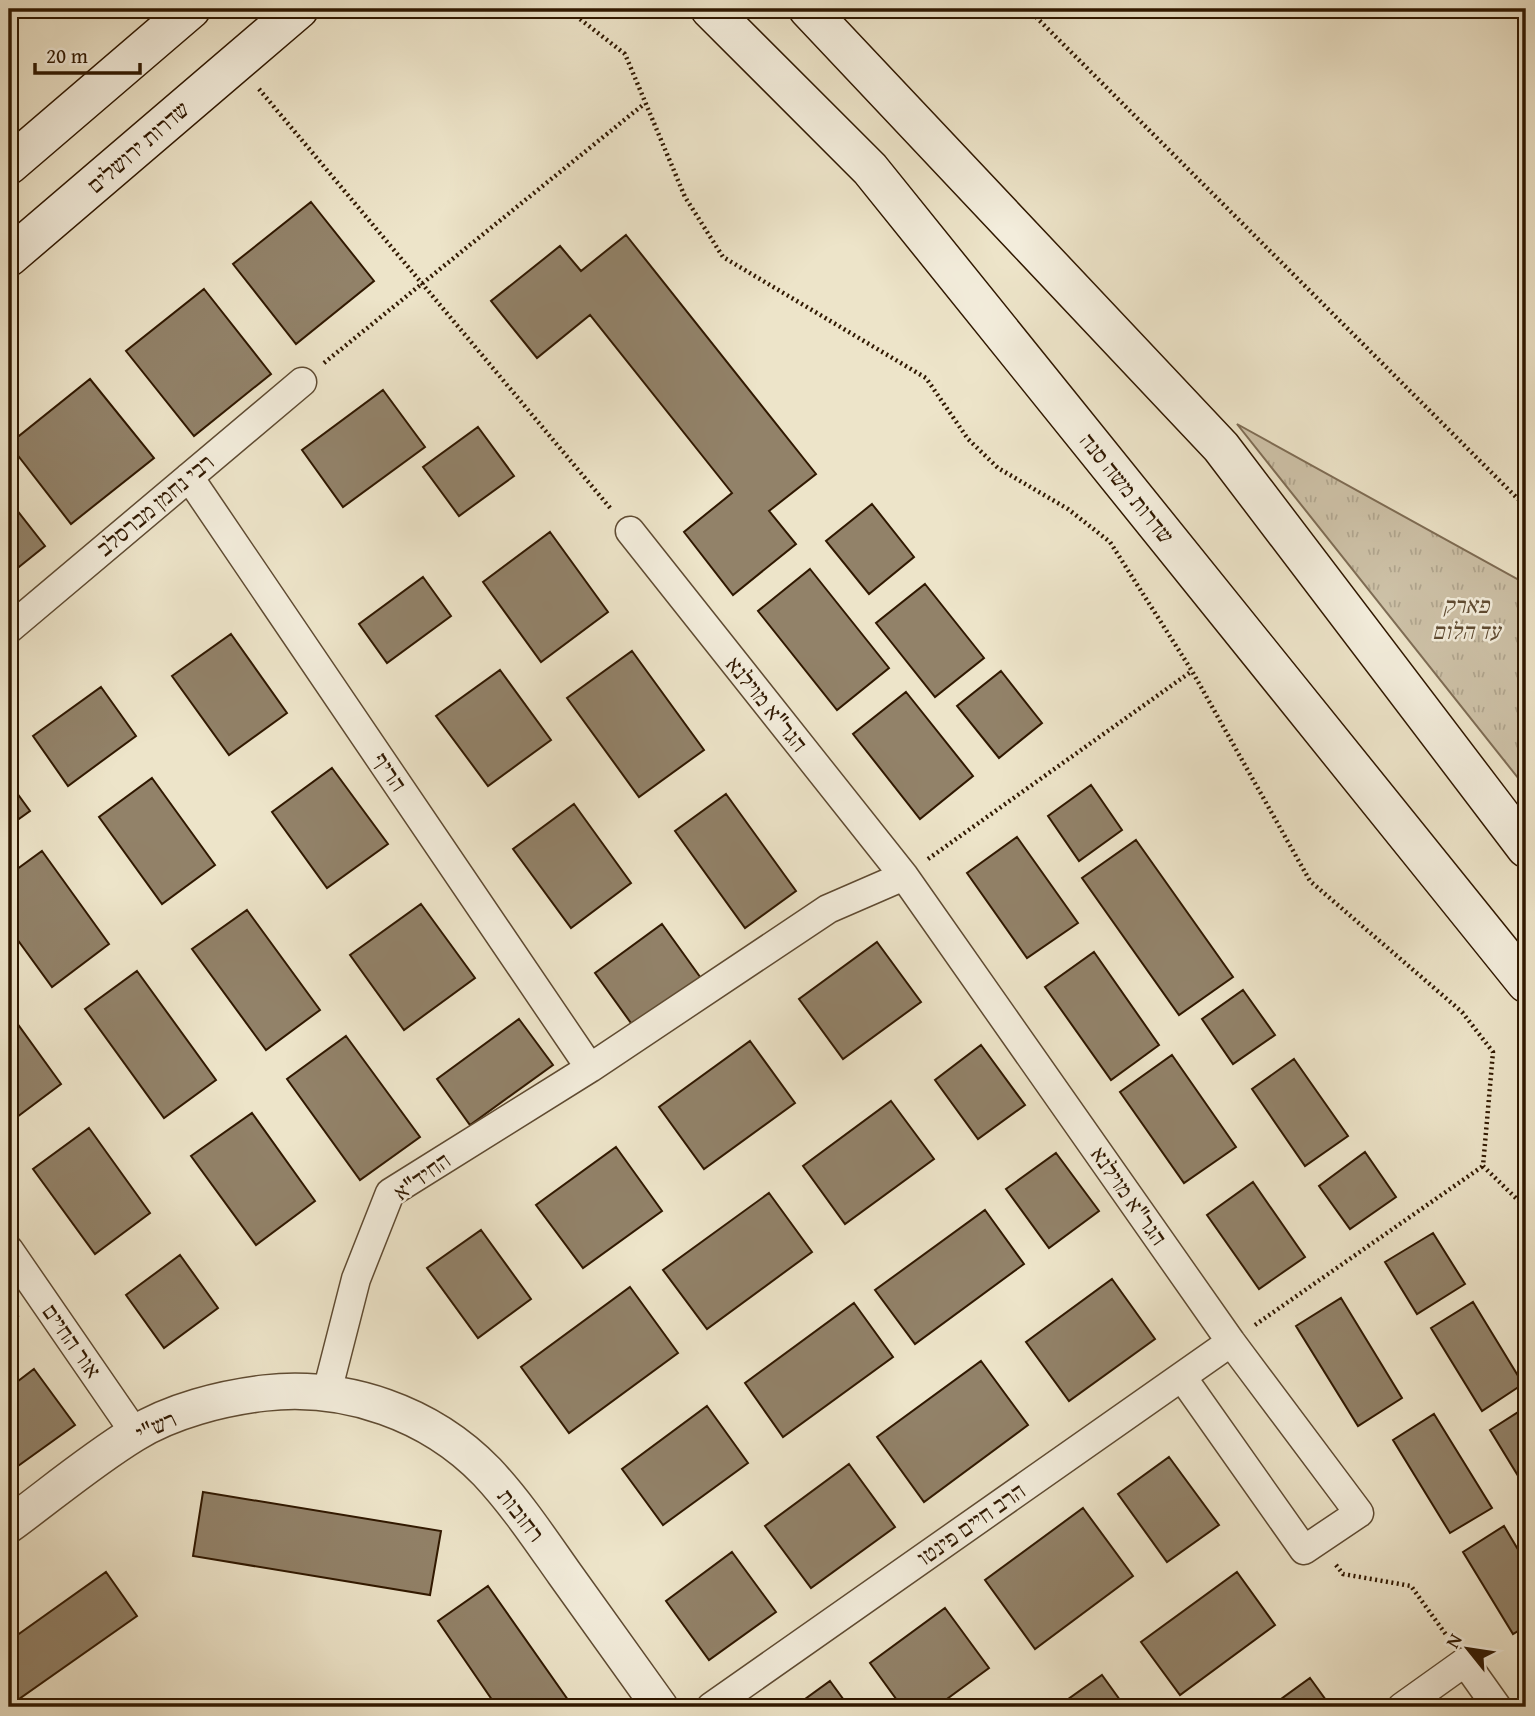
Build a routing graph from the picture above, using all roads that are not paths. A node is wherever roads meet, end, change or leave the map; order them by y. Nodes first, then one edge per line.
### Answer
1 (191, 9) edge
2 (299, 9) edge
3 (710, 9) edge
4 (808, 9) edge
5 (9, 164) edge
6 (9, 257) edge
7 (302, 382) road end
8 (189, 477) junction
9 (630, 531) road end
10 (9, 629) edge
11 (1526, 848) edge
12 (904, 876) junction
13 (1526, 983) edge
14 (590, 1068) junction
15 (9, 1250) edge
16 (1231, 1342) junction
17 (1182, 1377) junction
18 (327, 1392) junction
19 (135, 1433) junction
20 (9, 1525) edge
21 (660, 1707) edge
22 (711, 1707) edge
23 (1402, 1707) edge
24 (1497, 1707) edge

1 - 5 main road
2 - 6 main road, שדרות ירושלים
3 - 13 main road, שדרות משה סנה
4 - 11 main road
7 - 8 street, רבי נחמן מברסלב
8 - 10 street, רבי נחמן מברסלב
8 - 14 street, הריף
9 - 12 street, הגר"א מוילנא
12 - 14 street
12 - 16 street, הגר"א מוילנא
14 - 18 street, החיד"א
15 - 19 street, אור החיים
16 - 17 street, הרב חיים פינטו
16 - 17 street, הגר"א מוילנא
17 - 22 street, הרב חיים פינטו
18 - 19 street, רש"י
18 - 21 street, רחובות
19 - 20 street, רש"י
23 - 24 street

